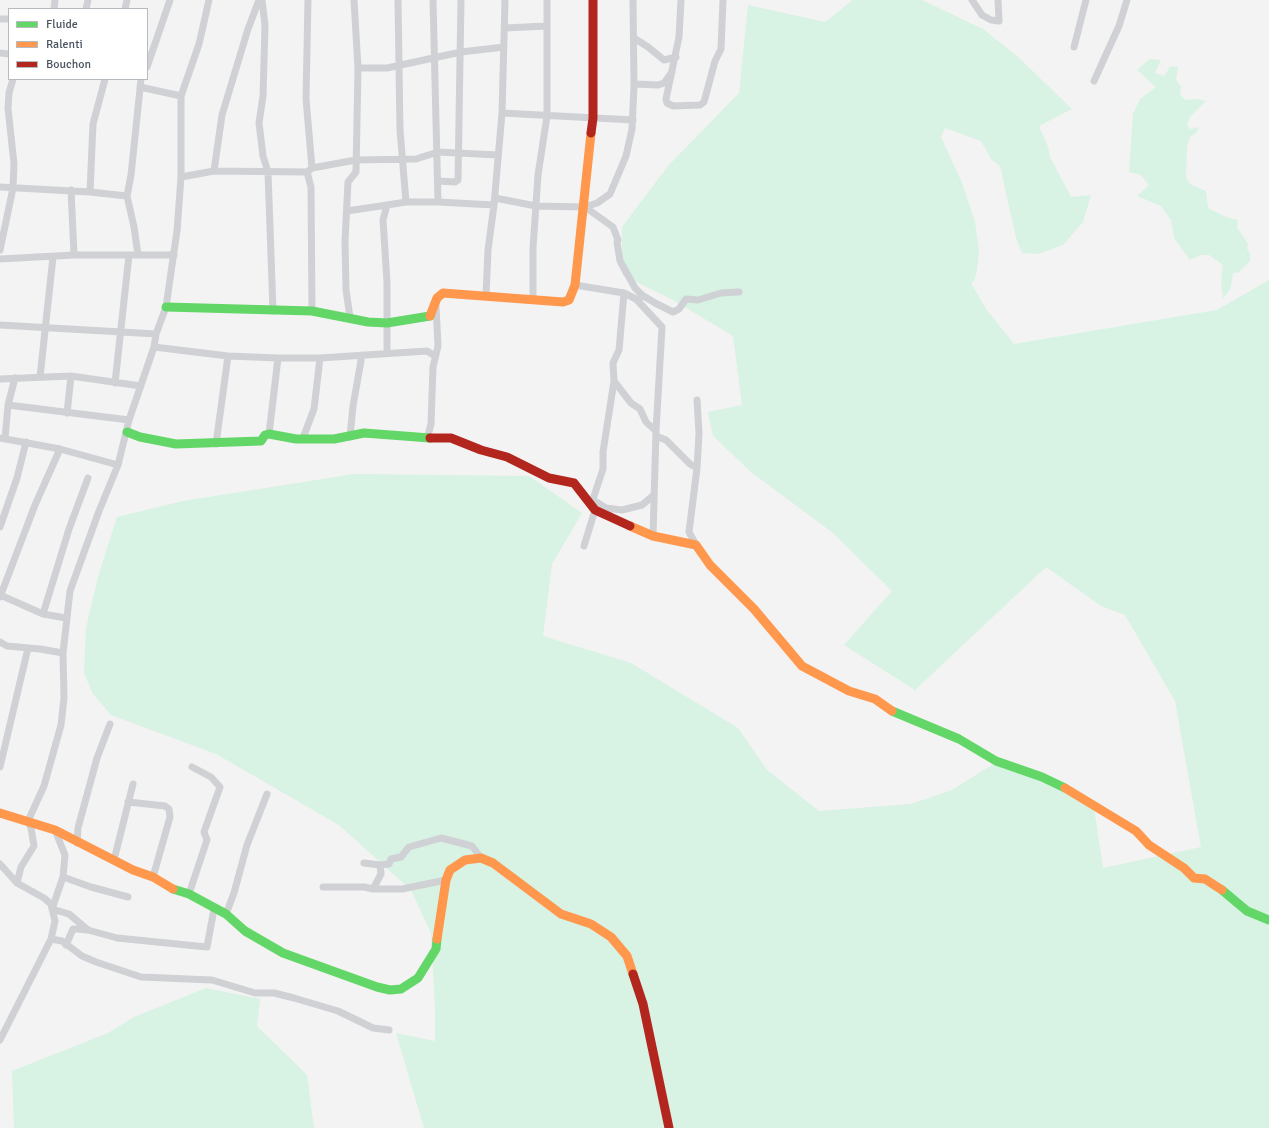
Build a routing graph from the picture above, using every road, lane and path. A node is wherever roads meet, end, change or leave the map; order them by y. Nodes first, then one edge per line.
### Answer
1 (170, 0) edge
2 (209, 0) edge
3 (261, 0) edge
4 (308, 0) edge
5 (354, 0) edge
6 (398, 0) edge
7 (433, 0) edge
8 (461, 0) edge
9 (505, 0) edge
10 (547, 0) edge
11 (592, 0) edge
12 (633, 0) edge
13 (681, 0) edge
14 (723, 0) edge
15 (972, 0) edge
16 (998, 0) edge
17 (1086, 0) edge
18 (1127, 0) edge
19 (546, 26) junction
20 (505, 28) junction
21 (634, 38) junction
22 (504, 47) junction
23 (1074, 47) dead end
24 (461, 52) junction
25 (676, 57) junction
26 (434, 59) junction
27 (148, 64) edge
28 (400, 64) junction
29 (358, 68) junction
30 (672, 72) junction
31 (13, 80) edge
32 (105, 80) edge
33 (141, 80) edge
34 (1094, 81) dead end
35 (634, 84) junction
36 (140, 88) junction
37 (181, 96) junction
38 (502, 113) junction
39 (547, 116) junction
40 (593, 118) junction
41 (633, 120) junction
42 (438, 152) junction
43 (459, 152) junction
44 (498, 155) junction
45 (356, 160) junction
46 (403, 160) junction
47 (309, 170) junction
48 (214, 171) junction
49 (268, 172) junction
50 (181, 177) junction
51 (438, 181) junction
52 (0, 187) edge
53 (14, 188) junction
54 (71, 190) junction
55 (90, 192) junction
56 (127, 196) junction
57 (406, 202) junction
58 (438, 202) junction
59 (495, 202) junction
60 (387, 205) junction
61 (536, 206) junction
62 (585, 207) junction
63 (347, 210) junction
64 (2, 231) edge
65 (0, 250) edge
66 (74, 255) junction
67 (129, 255) junction
68 (138, 255) junction
69 (174, 255) junction
70 (53, 257) junction
71 (0, 259) edge
72 (575, 285) junction
73 (739, 292) dead end
74 (624, 293) junction
75 (486, 296) junction
76 (640, 298) junction
77 (533, 300) junction
78 (435, 304) junction
79 (166, 307) junction
80 (273, 311) junction
81 (312, 311) junction
82 (350, 317) junction
83 (387, 323) junction
84 (0, 325) edge
85 (46, 328) junction
86 (120, 330) junction
87 (156, 334) junction
88 (154, 347) junction
89 (387, 353) junction
90 (362, 354) junction
91 (228, 356) junction
92 (435, 356) junction
93 (278, 358) junction
94 (320, 358) junction
95 (71, 376) junction
96 (40, 377) junction
97 (15, 378) junction
98 (0, 379) edge
99 (614, 381) junction
100 (115, 383) junction
101 (141, 386) junction
102 (697, 400) dead end
103 (8, 405) junction
104 (67, 413) junction
105 (129, 420) junction
106 (127, 432) junction
107 (656, 433) junction
108 (269, 434) junction
109 (350, 437) junction
110 (2, 438) edge
111 (304, 438) junction
112 (427, 439) junction
113 (26, 442) junction
114 (216, 444) junction
115 (60, 449) junction
116 (118, 465) junction
117 (697, 468) junction
118 (88, 478) dead end
119 (654, 495) junction
120 (593, 505) junction
121 (606, 508) junction
122 (613, 518) junction
123 (0, 527) edge
124 (653, 536) junction
125 (696, 545) junction
126 (584, 546) dead end
127 (0, 596) edge
128 (43, 614) junction
129 (66, 618) junction
130 (0, 642) edge
131 (28, 648) junction
132 (64, 653) junction
133 (110, 724) dead end
134 (0, 767) edge
135 (192, 767) dead end
136 (133, 784) dead end
137 (267, 794) dead end
138 (128, 802) junction
139 (0, 814) edge
140 (28, 821) junction
141 (55, 830) junction
142 (77, 843) junction
143 (481, 858) junction
144 (114, 860) junction
145 (364, 863) dead end
146 (0, 864) edge
147 (380, 865) junction
148 (63, 877) junction
149 (153, 877) junction
150 (446, 880) junction
151 (17, 883) junction
152 (323, 887) dead end
153 (374, 889) junction
154 (189, 894) junction
155 (128, 897) dead end
156 (52, 909) junction
157 (214, 909) junction
158 (226, 914) junction
159 (1269, 920) edge
160 (88, 930) junction
161 (51, 939) junction
162 (66, 945) junction
163 (2, 1030) edge
164 (389, 1030) dead end
165 (0, 1040) edge
166 (669, 1128) edge

1 - 27 street
2 - 37 street
3 - 48 street
3 - 49 street
4 - 47 street
5 - 29 street
6 - 28 street
7 - 26 street
8 - 24 street
9 - 20 street
10 - 19 street
11 - 40 street
12 - 21 street
13 - 25 street
14 - 30 street
15 - 16 street
17 - 23 street
18 - 34 street
19 - 20 street
19 - 39 street
20 - 22 street
21 - 25 street
21 - 35 street
22 - 24 street
22 - 38 street
24 - 26 street
24 - 43 street
25 - 30 street
26 - 28 street
26 - 42 street
28 - 29 street
28 - 46 street
29 - 45 street
30 - 35 street
31 - 53 street
32 - 55 street
33 - 36 street
35 - 41 street
36 - 37 street
36 - 56 street
37 - 50 street
38 - 39 street
38 - 44 street
39 - 40 street
39 - 61 street
40 - 41 street
40 - 62 street
41 - 62 street
42 - 43 street
42 - 46 street
42 - 51 street
43 - 44 street
43 - 51 street
44 - 59 street
45 - 46 street
45 - 47 street
45 - 63 street
46 - 57 street
47 - 49 street
47 - 81 street
48 - 49 street
48 - 50 street
49 - 80 street
50 - 69 street
51 - 58 street
52 - 53 street
53 - 54 street
53 - 64 street
54 - 55 street
54 - 66 street
55 - 56 street
56 - 68 street
57 - 58 street
57 - 60 street
58 - 59 street
59 - 61 street
59 - 75 street
60 - 63 street
60 - 83 street
61 - 62 street
61 - 77 street
62 - 72 street
62 - 76 street
63 - 82 street
64 - 65 street
66 - 67 street
66 - 70 street
67 - 68 street
67 - 86 street
68 - 69 street
69 - 79 street
70 - 71 street
70 - 85 street
72 - 74 street
72 - 77 street
73 - 76 street
74 - 76 street
74 - 99 street
75 - 77 street
75 - 78 street
76 - 107 street
78 - 83 street
78 - 92 street
79 - 80 street
79 - 87 street
80 - 81 street
81 - 82 street
82 - 83 street
83 - 89 street
84 - 85 street
85 - 86 street
85 - 96 street
86 - 87 street
86 - 100 street
87 - 88 street
88 - 91 street
88 - 101 street
89 - 90 street
89 - 92 street
90 - 94 street
90 - 109 street
91 - 93 street
91 - 114 street
92 - 112 street
93 - 94 street
93 - 108 street
94 - 111 street
95 - 96 street
95 - 100 street
95 - 104 street
96 - 97 street
97 - 98 street
97 - 103 street
99 - 107 street
99 - 120 street
100 - 101 street
101 - 105 street
102 - 117 street
103 - 104 street
103 - 110 street
104 - 105 street
105 - 106 street
106 - 114 street
106 - 116 street
107 - 117 street
107 - 119 street
108 - 111 street
108 - 114 street
109 - 111 street
109 - 112 street
110 - 113 street
112 - 120 street
113 - 115 street
113 - 123 street
115 - 116 street
115 - 127 street
116 - 129 street
117 - 125 street
118 - 128 street
119 - 121 street
119 - 124 street
120 - 121 street
120 - 122 street
120 - 126 street
121 - 122 street
122 - 124 street
124 - 125 street
125 - 159 street
127 - 128 street
128 - 129 street
129 - 132 street
130 - 131 street
131 - 132 street
131 - 134 street
132 - 140 street
133 - 142 street
135 - 154 street
136 - 138 street
137 - 158 street
138 - 144 street
138 - 149 street
139 - 140 street
140 - 141 street
140 - 151 street
141 - 142 street
141 - 148 street
142 - 144 street
143 - 147 street
143 - 150 street
143 - 166 street
144 - 149 street
145 - 147 street
146 - 151 street
147 - 153 street
148 - 155 street
148 - 156 street
149 - 154 street
150 - 153 street
150 - 158 street
151 - 156 street
152 - 153 street
154 - 157 street
156 - 160 street
156 - 161 street
157 - 158 street
157 - 160 street
160 - 162 street
161 - 162 street
161 - 163 street
162 - 164 street
163 - 165 street

